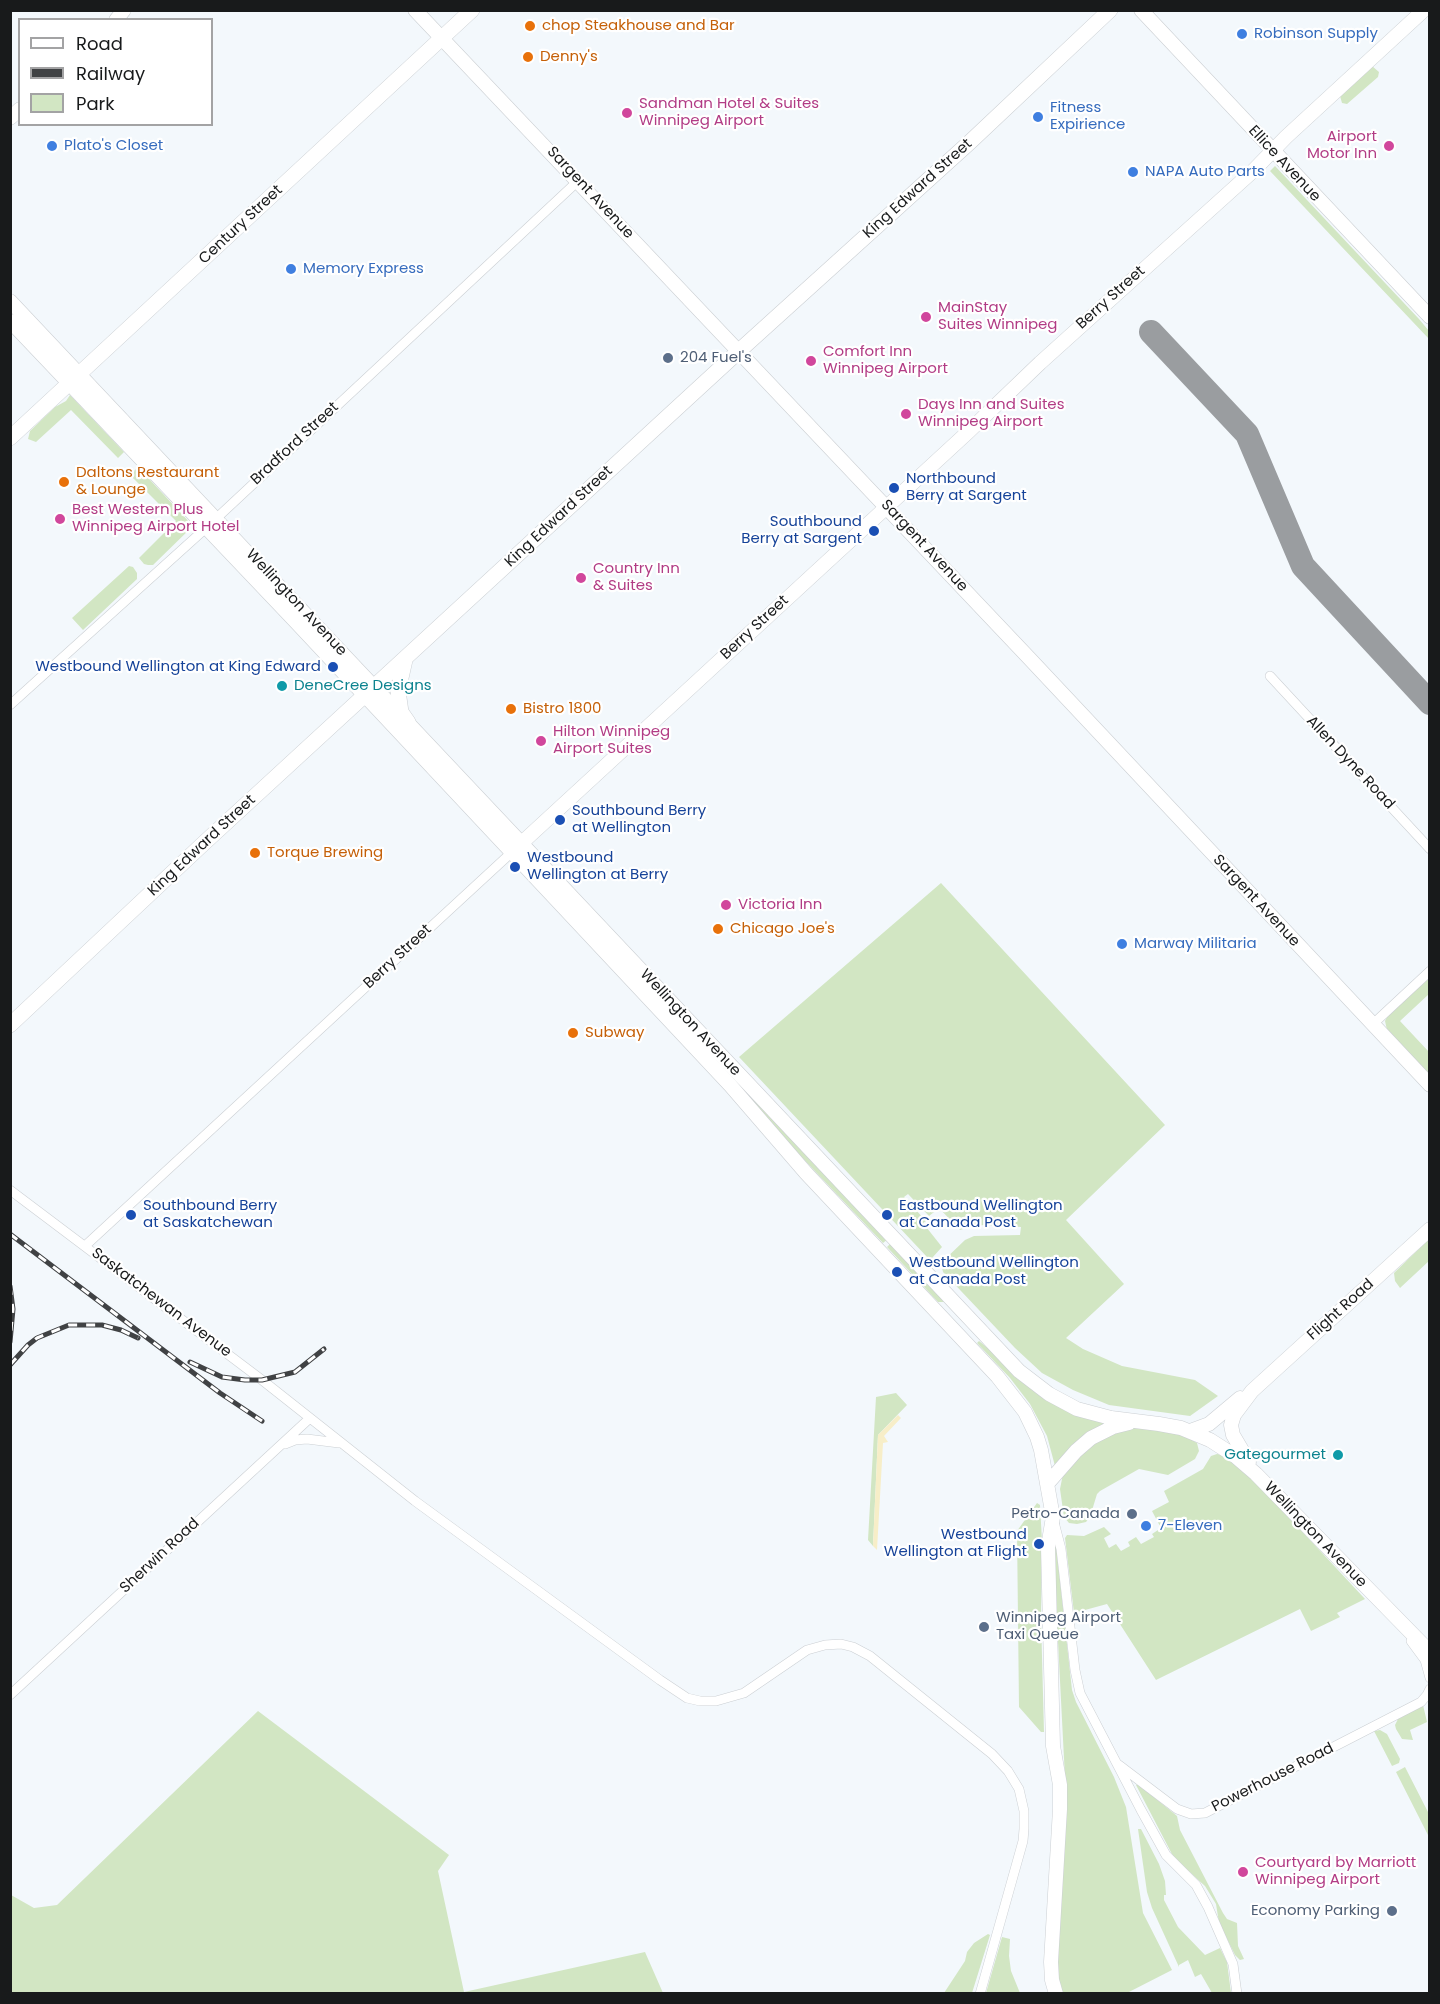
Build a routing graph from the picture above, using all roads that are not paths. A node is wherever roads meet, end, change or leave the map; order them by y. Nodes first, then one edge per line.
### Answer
1 (415, 10) edge
2 (472, 10) edge
3 (1110, 10) edge
4 (1141, 10) edge
5 (1424, 10) edge
6 (442, 38) junction
7 (1272, 151) junction
8 (578, 181) junction
9 (10, 302) edge
10 (1430, 317) edge
11 (10, 321) edge
12 (739, 351) junction
13 (75, 380) junction
14 (10, 438) edge
15 (887, 507) junction
16 (210, 524) junction
17 (406, 658) junction
18 (1270, 676) dead end
19 (369, 691) junction
20 (10, 705) edge
21 (408, 722) junction
22 (516, 848) junction
23 (1430, 849) edge
24 (1430, 972) edge
25 (10, 1024) edge
26 (1373, 1024) junction
27 (716, 1061) junction
28 (1430, 1085) edge
29 (10, 1190) edge
30 (1430, 1229) edge
31 (86, 1245) junction
32 (1252, 1391) junction
33 (310, 1418) junction
34 (1137, 1421) junction
35 (1190, 1431) junction
36 (341, 1443) junction
37 (278, 1447) junction
38 (1256, 1474) junction
39 (1048, 1483) junction
40 (1053, 1517) junction
41 (1400, 1624) junction
42 (1430, 1652) edge
43 (1430, 1678) edge
44 (1430, 1689) edge
45 (10, 1695) edge
46 (1115, 1762) junction
47 (980, 1994) edge
48 (1056, 1994) edge
49 (1237, 1994) edge

1 - 6 main road, Sargent Avenue
2 - 6 main road, Century Street
3 - 12 main road, King Edward Street
4 - 7 main road, Ellice Avenue
5 - 7 main road, Berry Street
6 - 8 main road, Sargent Avenue
6 - 13 main road, Century Street
7 - 10 main road, Ellice Avenue
7 - 15 main road, Berry Street
8 - 12 main road, Sargent Avenue
8 - 16 street, Bradford Street
9 - 13 main road, Wellington Avenue
11 - 13 main road, Wellington Avenue
12 - 15 main road, Sargent Avenue
12 - 17 main road, King Edward Street
13 - 14 main road, Century Street
13 - 16 main road, Wellington Avenue
15 - 22 main road, Berry Street
15 - 26 main road, Sargent Avenue
16 - 19 main road, Wellington Avenue
16 - 20 street, Bradford Street
17 - 19 main road, King Edward Street
17 - 21 main road
18 - 23 street, Allen Dyne Road
19 - 21 main road, Wellington Avenue
19 - 22 main road, Wellington Avenue
19 - 25 main road, King Edward Street
21 - 22 main road, Wellington Avenue
22 - 27 main road, Wellington Avenue
22 - 31 street, Berry Street
24 - 26 street
26 - 28 main road, Sargent Avenue
27 - 34 main road, Wellington Avenue
27 - 39 main road, Wellington Avenue
29 - 31 street, Saskatchewan Avenue
30 - 32 main road, Flight Road
31 - 33 street, Saskatchewan Avenue
32 - 35 main road
32 - 38 main road
33 - 36 street, Saskatchewan Avenue
33 - 37 street, Sherwin Road
34 - 35 main road, Wellington Avenue
34 - 39 main road
35 - 38 main road, Wellington Avenue
36 - 37 street
36 - 47 street, Saskatchewan Avenue
37 - 45 street, Sherwin Road
38 - 41 main road, Wellington Avenue
39 - 40 main road, Wellington Avenue
40 - 46 street, Wellington Avenue
40 - 48 main road, Wellington Avenue
41 - 42 main road, Wellington Avenue
41 - 43 street
44 - 46 street, Powerhouse Road
46 - 49 street, Wellington Avenue

